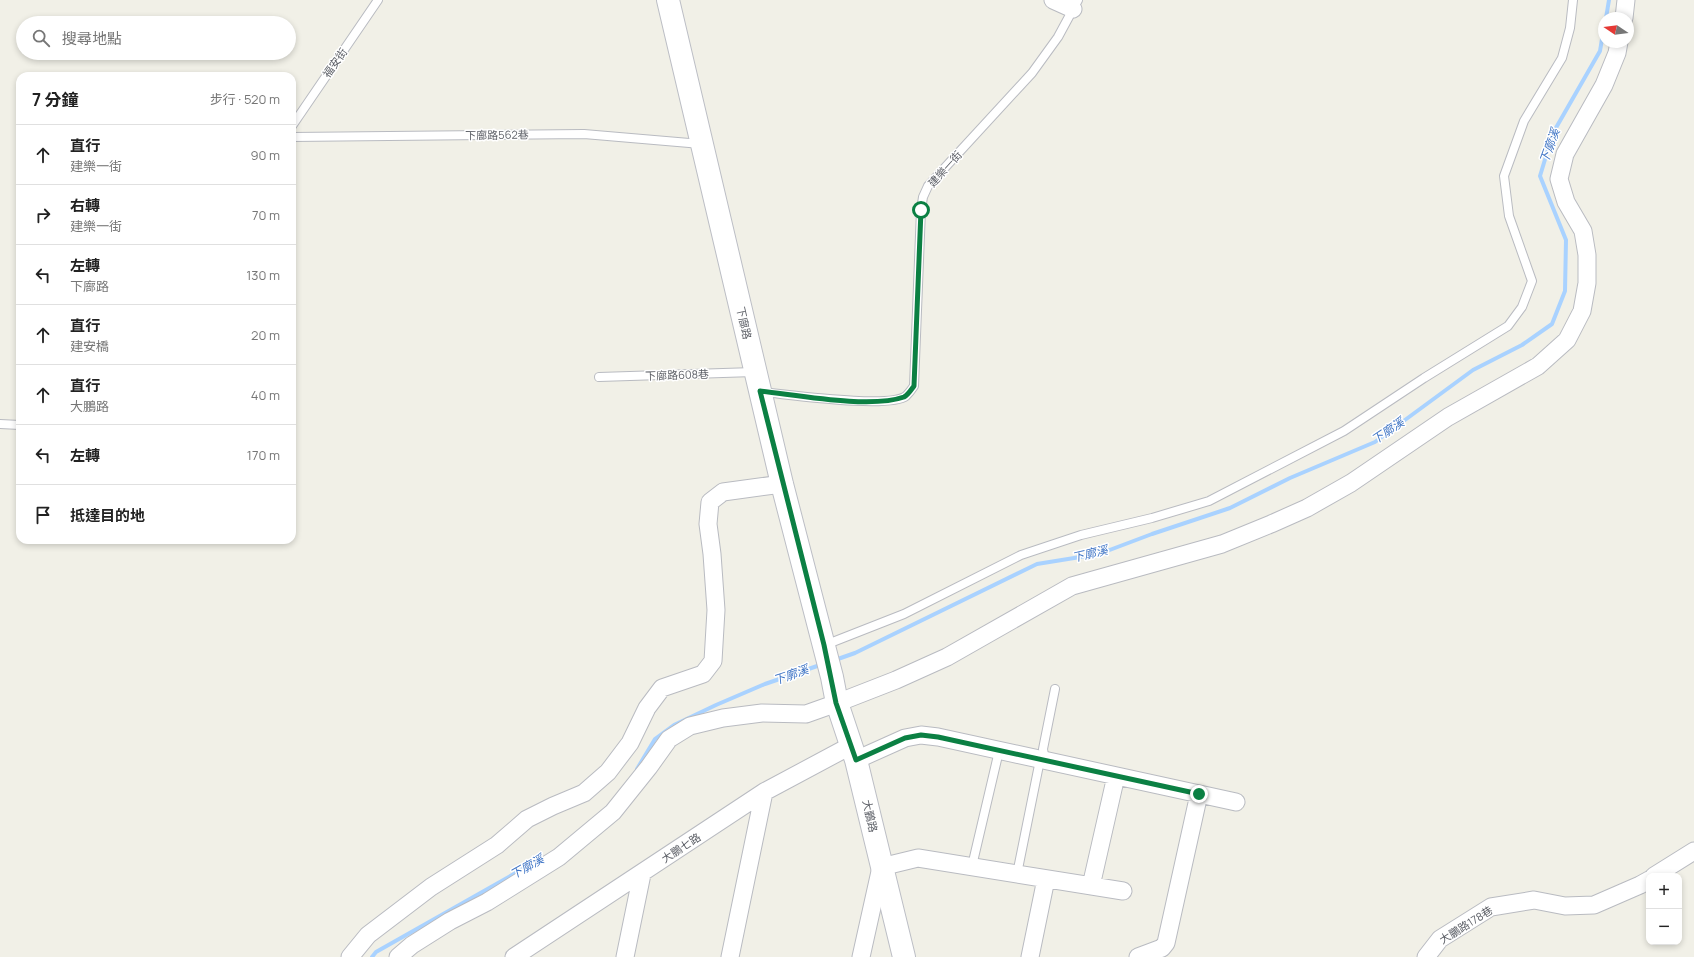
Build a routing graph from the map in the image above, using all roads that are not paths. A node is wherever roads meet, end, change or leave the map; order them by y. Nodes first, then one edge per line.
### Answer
1 (378, 0) edge
2 (668, 0) edge
3 (1053, 0) edge
4 (1573, 0) edge
5 (1626, 0) edge
6 (1076, 5) edge
7 (1625, 12) edge
8 (1618, 48) edge
9 (296, 120) edge
10 (296, 137) edge
11 (702, 144) junction
12 (599, 377) dead end
13 (758, 382) junction
14 (0, 424) edge
15 (16, 425) edge
16 (782, 484) junction
17 (824, 645) junction
18 (832, 677) joint
19 (1055, 689) dead end
20 (836, 703) junction
21 (999, 751) junction
22 (854, 752) junction
23 (1044, 760) junction
24 (1116, 776) junction
25 (764, 792) junction
26 (1199, 794) junction
27 (1236, 802) dead end
28 (1694, 851) edge
29 (972, 866) junction
30 (882, 867) junction
31 (1659, 873) edge
32 (642, 874) junction
33 (1017, 874) junction
34 (1046, 878) junction
35 (1646, 882) edge
36 (1091, 886) junction
37 (1123, 891) dead end
38 (350, 957) edge
39 (398, 957) edge
40 (514, 957) edge
41 (625, 957) edge
42 (730, 957) edge
43 (861, 957) edge
44 (904, 957) edge
45 (1030, 957) edge
46 (1138, 957) edge
47 (1426, 957) edge

1 - 9 lane, 福安街
2 - 11 street, 下廍路
3 - 6 street
4 - 17 lane
5 - 7 street
6 - 13 lane, 建樂一街
8 - 20 street
10 - 11 lane, 下廍路562巷
11 - 13 street, 下廍路
12 - 13 lane, 下廍路608巷
13 - 16 street, 下廍路
14 - 15 lane
16 - 17 street, 下廍路
16 - 38 street
17 - 18 street, 下廍路
18 - 20 street, 大鵬路
19 - 23 lane
20 - 22 street, 大鵬路
20 - 39 street
21 - 22 street, 大鵬七路
21 - 23 street, 大鵬七路
21 - 29 lane
22 - 25 street, 大鵬七路
22 - 30 street, 大鵬路
23 - 24 street, 大鵬七路
23 - 33 lane
24 - 26 street, 大鵬七路
24 - 36 street
25 - 32 street, 大鵬七路
25 - 42 street
26 - 27 street, 大鵬七路
26 - 46 street
28 - 31 street
29 - 30 street
29 - 33 street
30 - 43 street
30 - 44 street, 大鵬路
32 - 40 street, 大鵬七路
32 - 41 street
33 - 34 street
34 - 36 street
34 - 45 street
35 - 47 street, 大鵬路178巷
36 - 37 street

